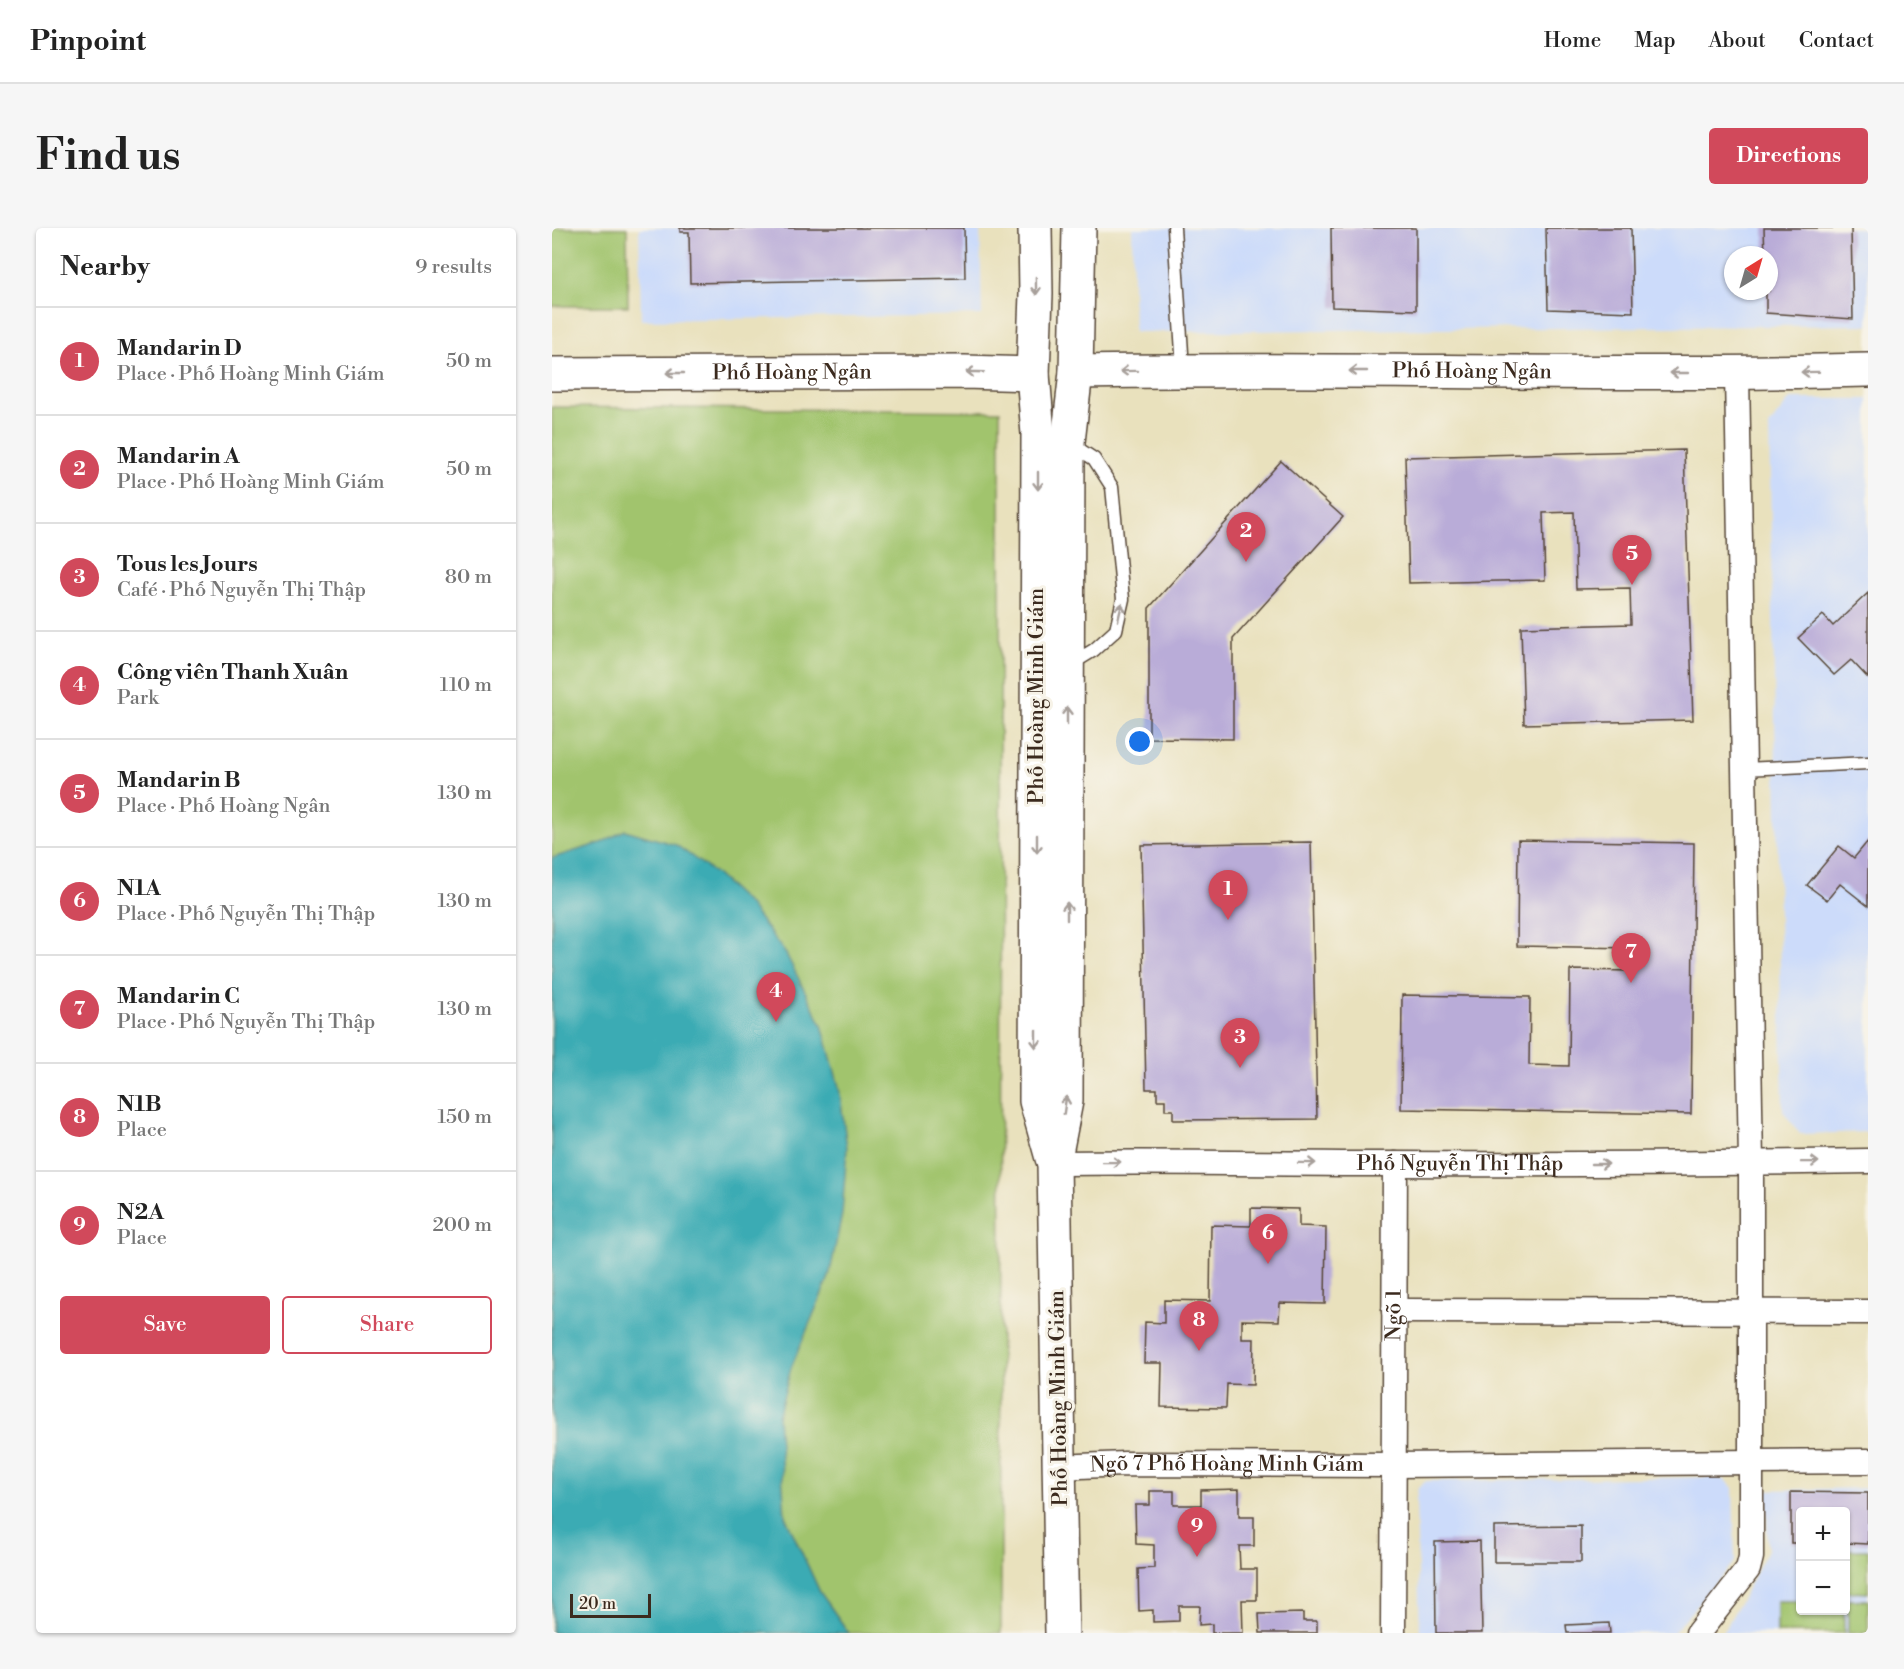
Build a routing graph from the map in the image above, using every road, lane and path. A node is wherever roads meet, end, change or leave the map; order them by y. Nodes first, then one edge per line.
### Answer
1 (1035, 228) edge
2 (1079, 228) edge
3 (1174, 228) edge
4 (1182, 352) dead end
5 (1868, 370) edge
6 (1076, 372) junction
7 (552, 374) edge
8 (1033, 374) junction
9 (1737, 374) junction
10 (1068, 442) junction
11 (1067, 666) junction
12 (1868, 763) edge
13 (1744, 769) junction
14 (1868, 1161) edge
15 (1054, 1163) junction
16 (1751, 1163) junction
17 (1395, 1164) junction
18 (1751, 1310) junction
19 (1394, 1311) junction
20 (1868, 1312) edge
21 (1751, 1460) junction
22 (1868, 1461) edge
23 (1394, 1465) junction
24 (1059, 1467) junction
25 (1062, 1633) edge
26 (1393, 1633) edge
27 (1698, 1633) edge

1 -> 8 street, Phố Hoàng Minh Giám
2 - 6 street, Phố Hoàng Minh Giám
3 - 4 lane
5 -> 9 street, Phố Hoàng Ngân
9 -> 6 street, Phố Hoàng Ngân
6 - 10 street, Phố Hoàng Minh Giám
8 -> 7 street, Phố Hoàng Ngân
8 -> 15 street, Phố Hoàng Minh Giám
9 - 13 street
10 - 11 street, Phố Hoàng Minh Giám
11 -> 10 lane
15 -> 11 street, Phố Hoàng Minh Giám
12 - 13 lane
13 - 16 street
16 -> 14 street, Phố Nguyễn Thị Thập
15 -> 17 street, Phố Nguyễn Thị Thập
15 - 24 street, Phố Hoàng Minh Giám
17 -> 16 street, Phố Nguyễn Thị Thập
16 - 18 street
17 - 19 street, Ngõ 1
18 - 19 street
18 - 20 street
18 - 21 street
19 - 23 street, Ngõ 1
21 - 22 street, Ngõ 7 Phố Hoàng Minh Giám
21 - 23 street, Ngõ 7 Phố Hoàng Minh Giám
21 - 27 street
23 - 24 street, Ngõ 7 Phố Hoàng Minh Giám
23 - 26 street, Ngõ 1
24 - 25 street, Phố Hoàng Minh Giám

